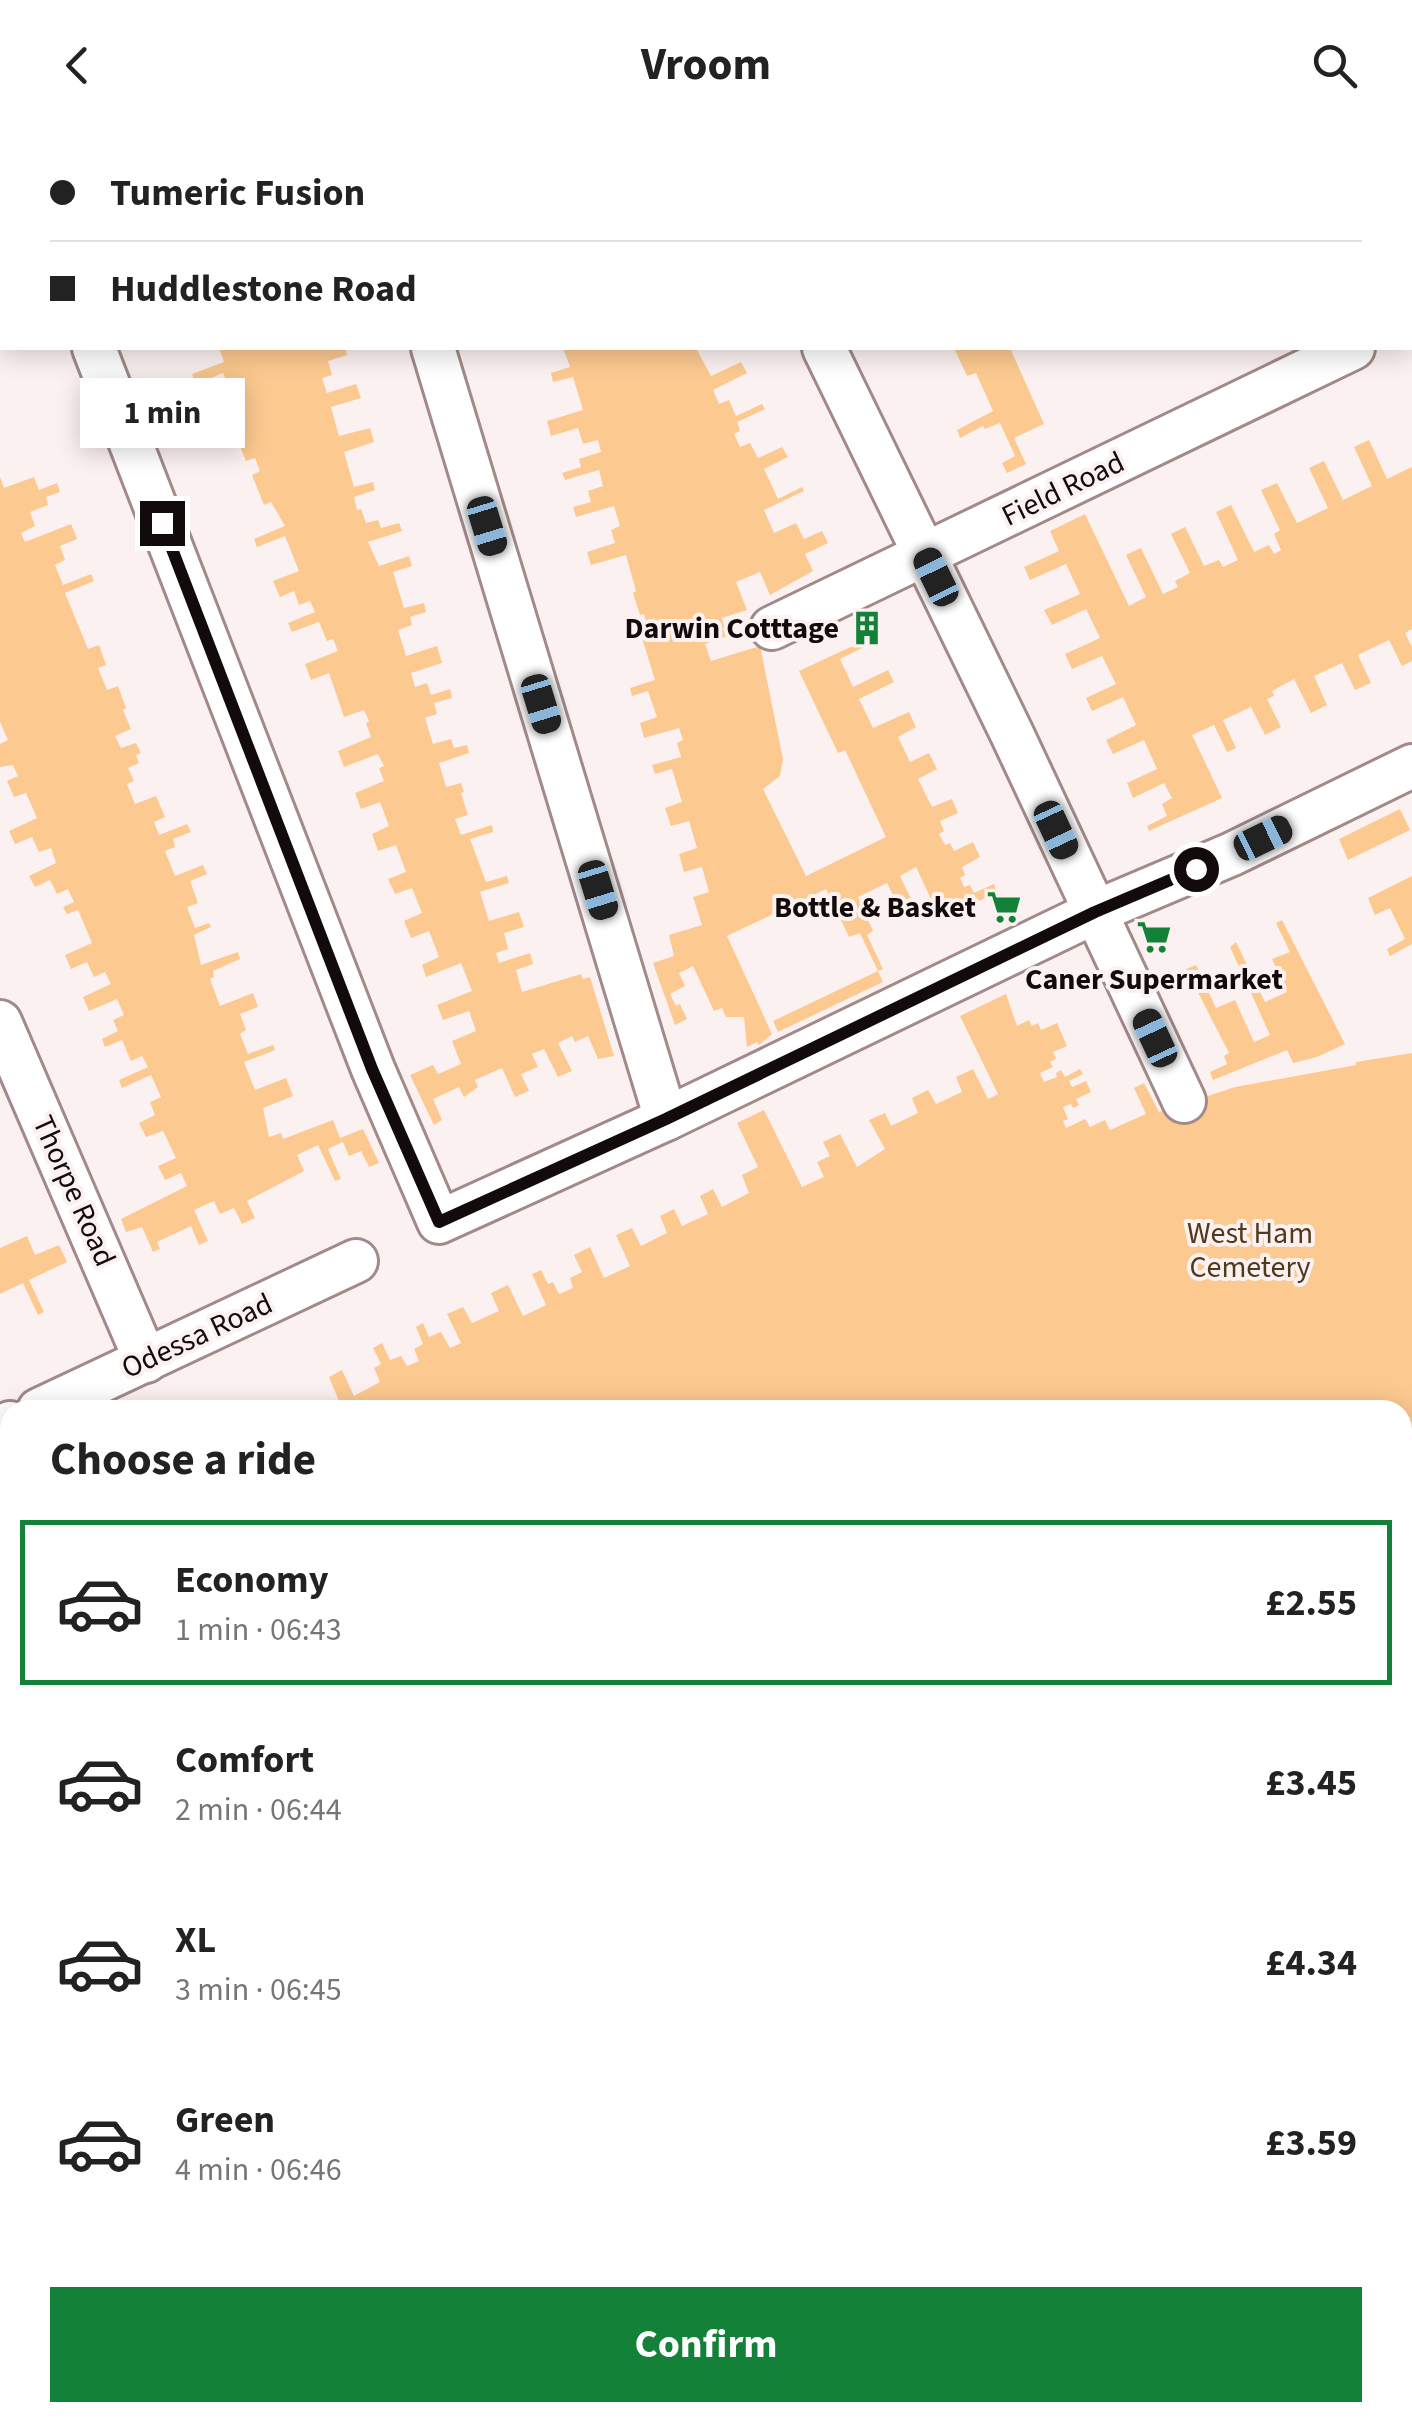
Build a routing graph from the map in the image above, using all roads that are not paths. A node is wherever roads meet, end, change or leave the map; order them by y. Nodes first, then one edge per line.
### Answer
1 (95, 350) edge
2 (434, 350) edge
3 (825, 350) edge
4 (1348, 350) edge
5 (925, 554) junction
6 (772, 628) dead end
7 (1412, 766) edge
8 (1095, 912) junction
9 (0, 1022) edge
10 (1184, 1101) dead end
11 (666, 1119) junction
12 (356, 1261) dead end
13 (146, 1360) junction
14 (60, 1400) edge

1 - 11 street
2 - 11 street
3 - 5 street
4 - 5 street, Field Road
5 - 6 street, Field Road
5 - 8 street
7 - 8 street
8 - 10 street
8 - 11 street
9 - 13 street, Thorpe Road
12 - 13 street, Odessa Road
13 - 14 street, Odessa Road

